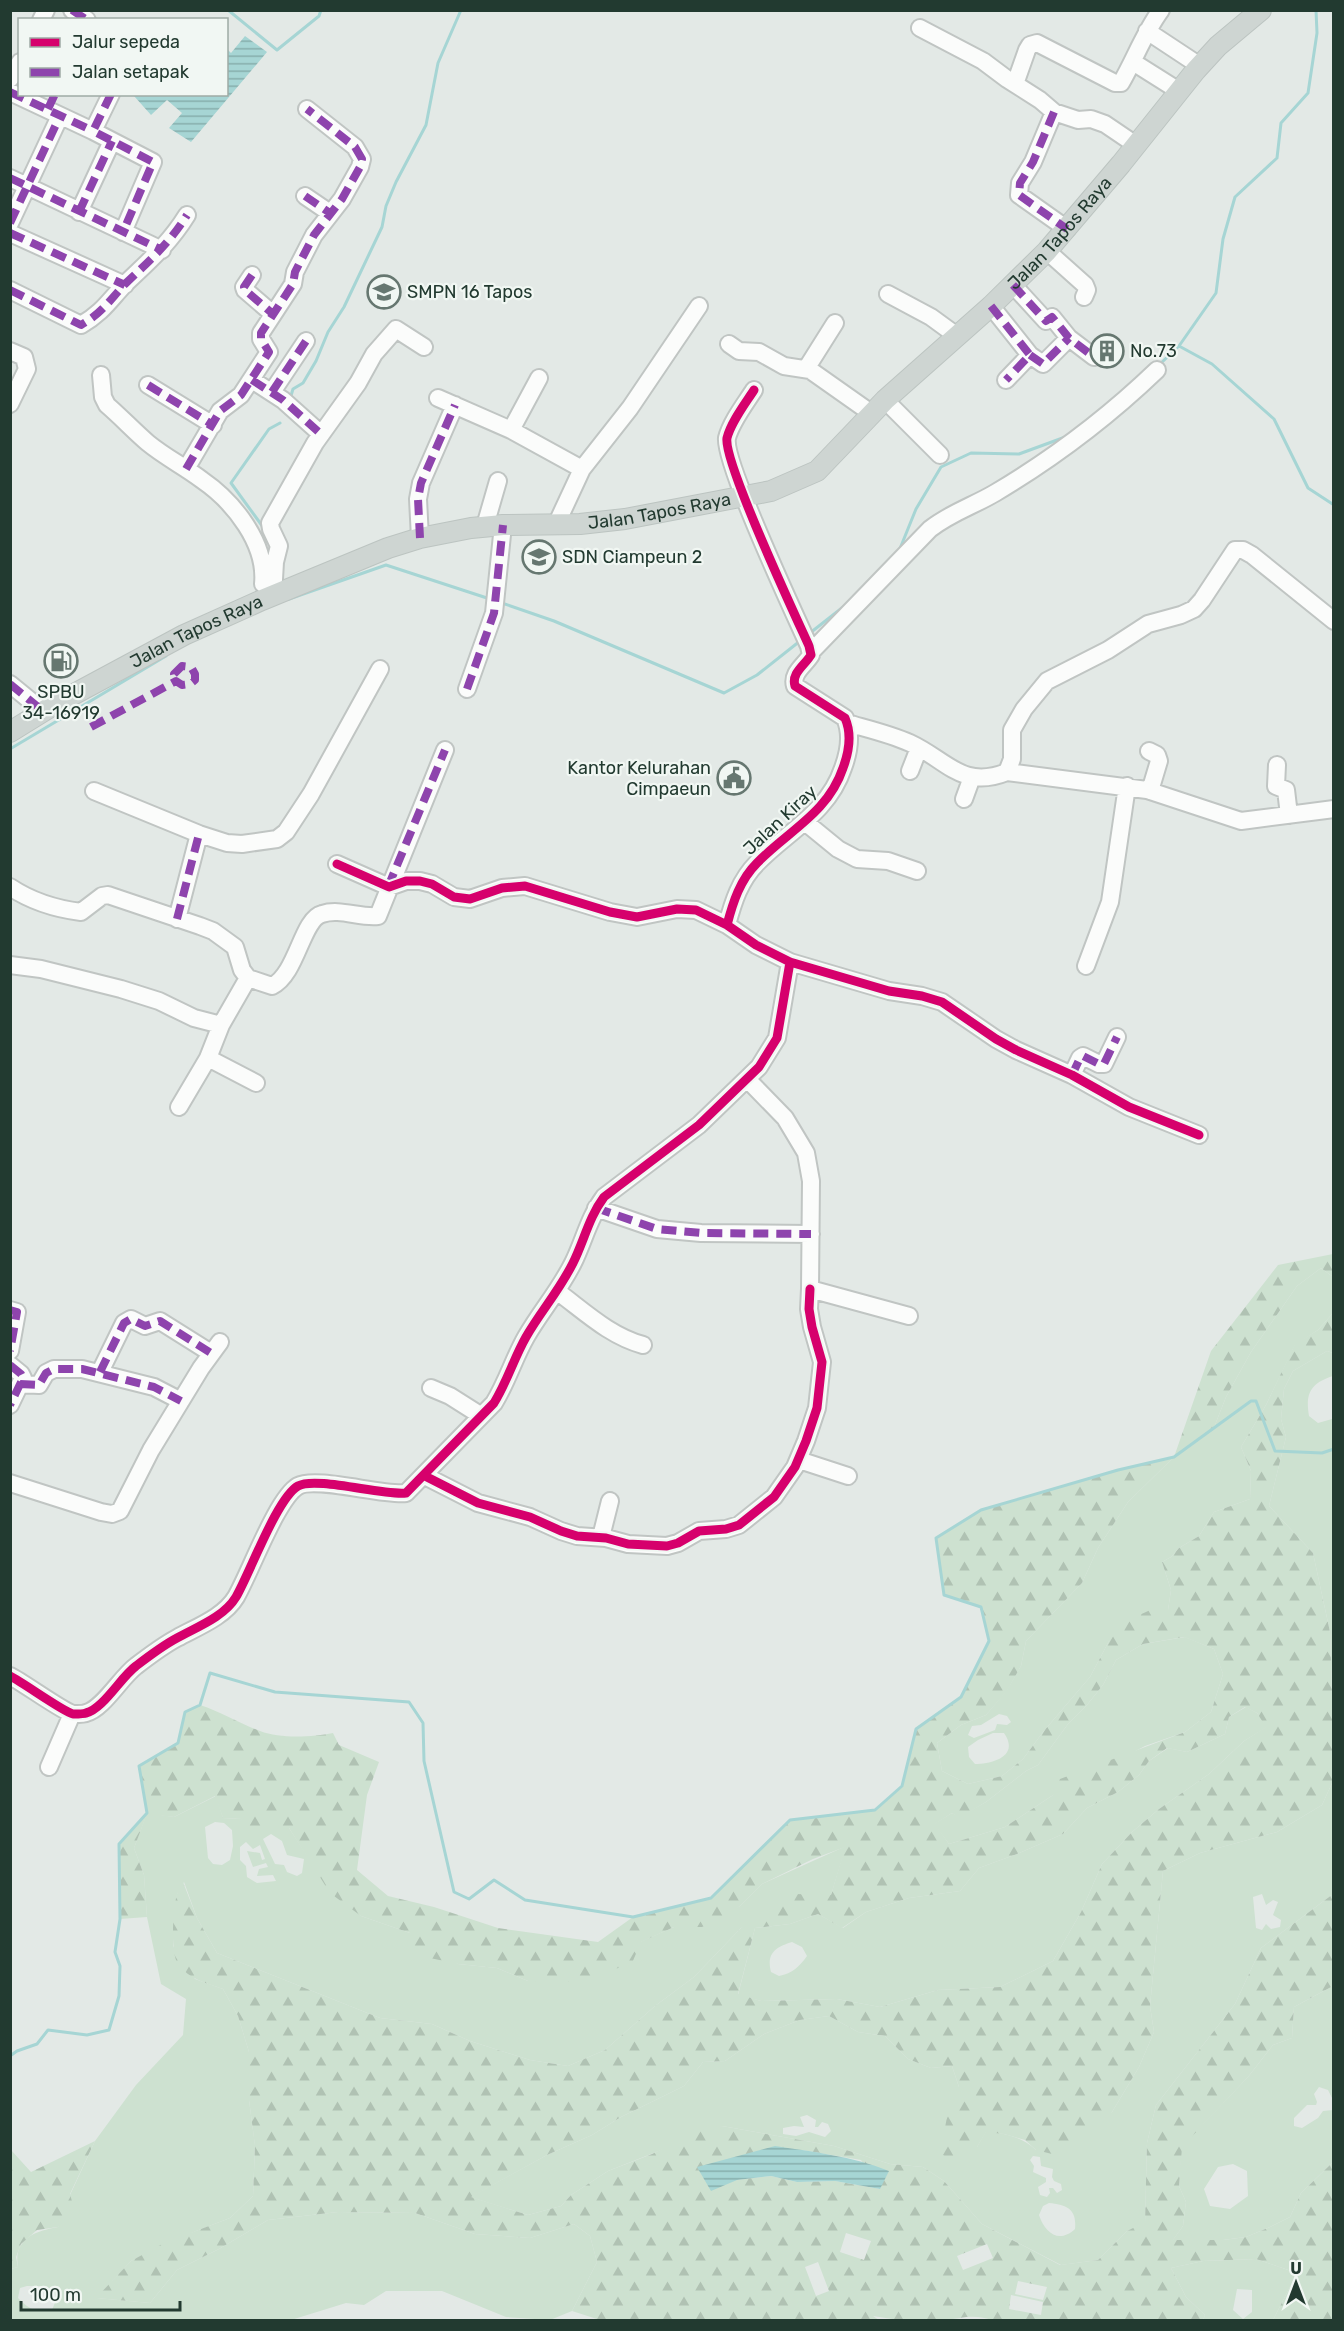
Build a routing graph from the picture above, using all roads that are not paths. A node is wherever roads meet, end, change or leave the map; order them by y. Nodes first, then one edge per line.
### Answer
1 (1161, 10) edge
2 (1261, 10) edge
3 (920, 28) dead end
4 (1147, 31) junction
5 (1133, 62) junction
6 (18, 65) edge
7 (1200, 66) junction
8 (10, 79) edge
9 (1015, 84) junction
10 (1179, 91) junction
11 (22, 96) edge
12 (110, 96) edge
13 (55, 107) edge
14 (307, 109) dead end
15 (1054, 112) junction
16 (93, 131) junction
17 (112, 141) junction
18 (1136, 145) junction
19 (10, 178) edge
20 (27, 186) junction
21 (305, 196) dead end
22 (79, 212) junction
23 (330, 213) junction
24 (187, 215) dead end
25 (10, 223) edge
26 (1067, 229) junction
27 (123, 232) junction
28 (10, 233) edge
29 (162, 250) junction
30 (1047, 251) junction
31 (252, 275) dead end
32 (125, 285) junction
33 (1013, 285) junction
34 (10, 290) edge
35 (888, 294) dead end
36 (1084, 297) dead end
37 (699, 306) dead end
38 (991, 306) junction
39 (273, 314) junction
40 (835, 322) dead end
41 (957, 336) junction
42 (1069, 338) junction
43 (306, 341) dead end
44 (729, 344) dead end
45 (424, 347) dead end
46 (10, 351) edge
47 (1030, 355) junction
48 (1094, 357) dead end
49 (806, 369) junction
50 (1157, 370) dead end
51 (101, 375) dead end
52 (539, 378) dead end
53 (252, 380) junction
54 (1006, 380) dead end
55 (148, 385) dead end
56 (754, 390) dead end
57 (272, 392) junction
58 (438, 398) dead end
59 (10, 404) edge
60 (455, 405) junction
61 (878, 407) junction
62 (213, 425) junction
63 (510, 430) junction
64 (321, 434) junction
65 (940, 455) dead end
66 (186, 469) junction
67 (582, 469) junction
68 (498, 481) dead end
69 (744, 496) junction
70 (494, 525) junction
71 (556, 525) junction
72 (420, 538) junction
73 (267, 598) junction
74 (1334, 621) edge
75 (808, 644) junction
76 (380, 669) dead end
77 (10, 684) edge
78 (466, 689) dead end
79 (43, 711) junction
80 (847, 723) junction
81 (10, 732) edge
82 (919, 748) junction
83 (445, 750) dead end
84 (1149, 751) dead end
85 (1277, 765) dead end
86 (910, 771) dead end
87 (1007, 772) junction
88 (972, 777) junction
89 (1128, 786) junction
90 (94, 791) dead end
91 (1150, 791) junction
92 (964, 799) dead end
93 (1334, 809) edge
94 (1289, 815) junction
95 (805, 822) junction
96 (199, 834) junction
97 (338, 864) dead end
98 (917, 871) dead end
99 (10, 887) edge
100 (389, 887) junction
101 (177, 919) junction
102 (727, 925) junction
103 (790, 962) junction
104 (10, 965) edge
105 (1086, 966) dead end
106 (248, 978) junction
107 (221, 1025) junction
108 (1117, 1037) dead end
109 (208, 1058) junction
110 (1072, 1075) junction
111 (747, 1079) junction
112 (256, 1083) dead end
113 (179, 1107) dead end
114 (1199, 1135) dead end
115 (596, 1208) junction
116 (811, 1234) junction
117 (810, 1289) junction
118 (558, 1292) junction
119 (10, 1310) edge
120 (909, 1316) dead end
121 (643, 1345) dead end
122 (10, 1351) edge
123 (10, 1365) edge
124 (100, 1372) junction
125 (20, 1384) junction
126 (431, 1388) dead end
127 (181, 1401) junction
128 (10, 1405) edge
129 (480, 1415) junction
130 (799, 1460) junction
131 (425, 1476) junction
132 (848, 1476) dead end
133 (10, 1483) edge
134 (610, 1501) dead end
135 (601, 1537) junction
136 (10, 1676) edge
137 (72, 1714) junction
138 (50, 1767) dead end

1 - 4 street
2 - 7 main road, Jalan Tapos Raya
3 - 9 street
4 - 5 street
4 - 7 street
5 - 9 street
5 - 10 street
6 - 8 street
7 - 10 main road, Jalan Tapos Raya
9 - 15 street
10 - 18 main road, Jalan Tapos Raya
11 - 13 street
12 - 16 street
13 - 16 street
13 - 20 street
14 - 23 street
15 - 18 street
15 - 26 street
16 - 17 street
17 - 22 street
17 - 27 street
18 - 26 main road, Jalan Tapos Raya
19 - 20 street
20 - 22 street
20 - 25 street
21 - 23 street
22 - 27 street
23 - 39 street
24 - 29 street
26 - 30 main road, Jalan Tapos Raya
27 - 29 street
28 - 32 street
29 - 32 street
30 - 33 main road, Jalan Tapos Raya
30 - 36 street
31 - 39 street
32 - 34 street
33 - 38 main road, Jalan Tapos Raya
33 - 42 street
35 - 41 street
37 - 67 street
38 - 41 main road, Jalan Tapos Raya
38 - 47 street
39 - 53 street
40 - 49 street
41 - 61 main road, Jalan Tapos Raya
42 - 47 street
42 - 48 street
43 - 57 street
44 - 49 street
45 - 64 street
46 - 59 street
47 - 54 street
49 - 61 street
50 - 75 street
51 - 66 street
52 - 63 street
53 - 57 street
53 - 62 street
55 - 62 street
56 - 69 street
57 - 64 street
58 - 60 street
60 - 63 street
60 - 72 street
61 - 65 street
61 - 69 main road, Jalan Tapos Raya
62 - 66 street
63 - 67 street
64 - 73 street
66 - 73 street
67 - 71 street
68 - 70 street
69 - 71 main road, Jalan Tapos Raya
69 - 75 street
70 - 71 main road, Jalan Tapos Raya
70 - 72 main road, Jalan Tapos Raya
70 - 78 street
72 - 73 main road, Jalan Tapos Raya
73 - 79 main road, Jalan Tapos Raya
74 - 87 street
75 - 80 street
76 - 96 street
77 - 79 street
79 - 81 main road, Jalan Tapos Raya
80 - 82 street
80 - 95 street, Jalan Kiray
82 - 86 street
82 - 88 street
83 - 100 street
84 - 91 street
85 - 94 street
87 - 88 street
87 - 89 street
88 - 92 street
89 - 91 street
89 - 105 street
90 - 96 street
91 - 94 street
93 - 94 street
95 - 98 street
95 - 102 street, Jalan Kiray
96 - 101 street
97 - 100 street
99 - 101 street
100 - 102 street
100 - 106 street
101 - 106 street
102 - 103 street
103 - 110 street
103 - 111 street
104 - 107 street
106 - 107 street
107 - 109 street
108 - 110 street
109 - 112 street
109 - 113 street
110 - 114 street
111 - 115 street
111 - 116 street
115 - 116 street
115 - 118 street
116 - 117 street
117 - 120 street
117 - 130 street
118 - 121 street
118 - 129 street
119 - 122 street
123 - 125 street
124 - 125 street
124 - 127 street
124 - 127 street
125 - 128 street
126 - 129 street
127 - 133 street
129 - 131 street
130 - 132 street
130 - 135 street
131 - 135 street
131 - 137 street
134 - 135 street
136 - 137 street
137 - 138 street

